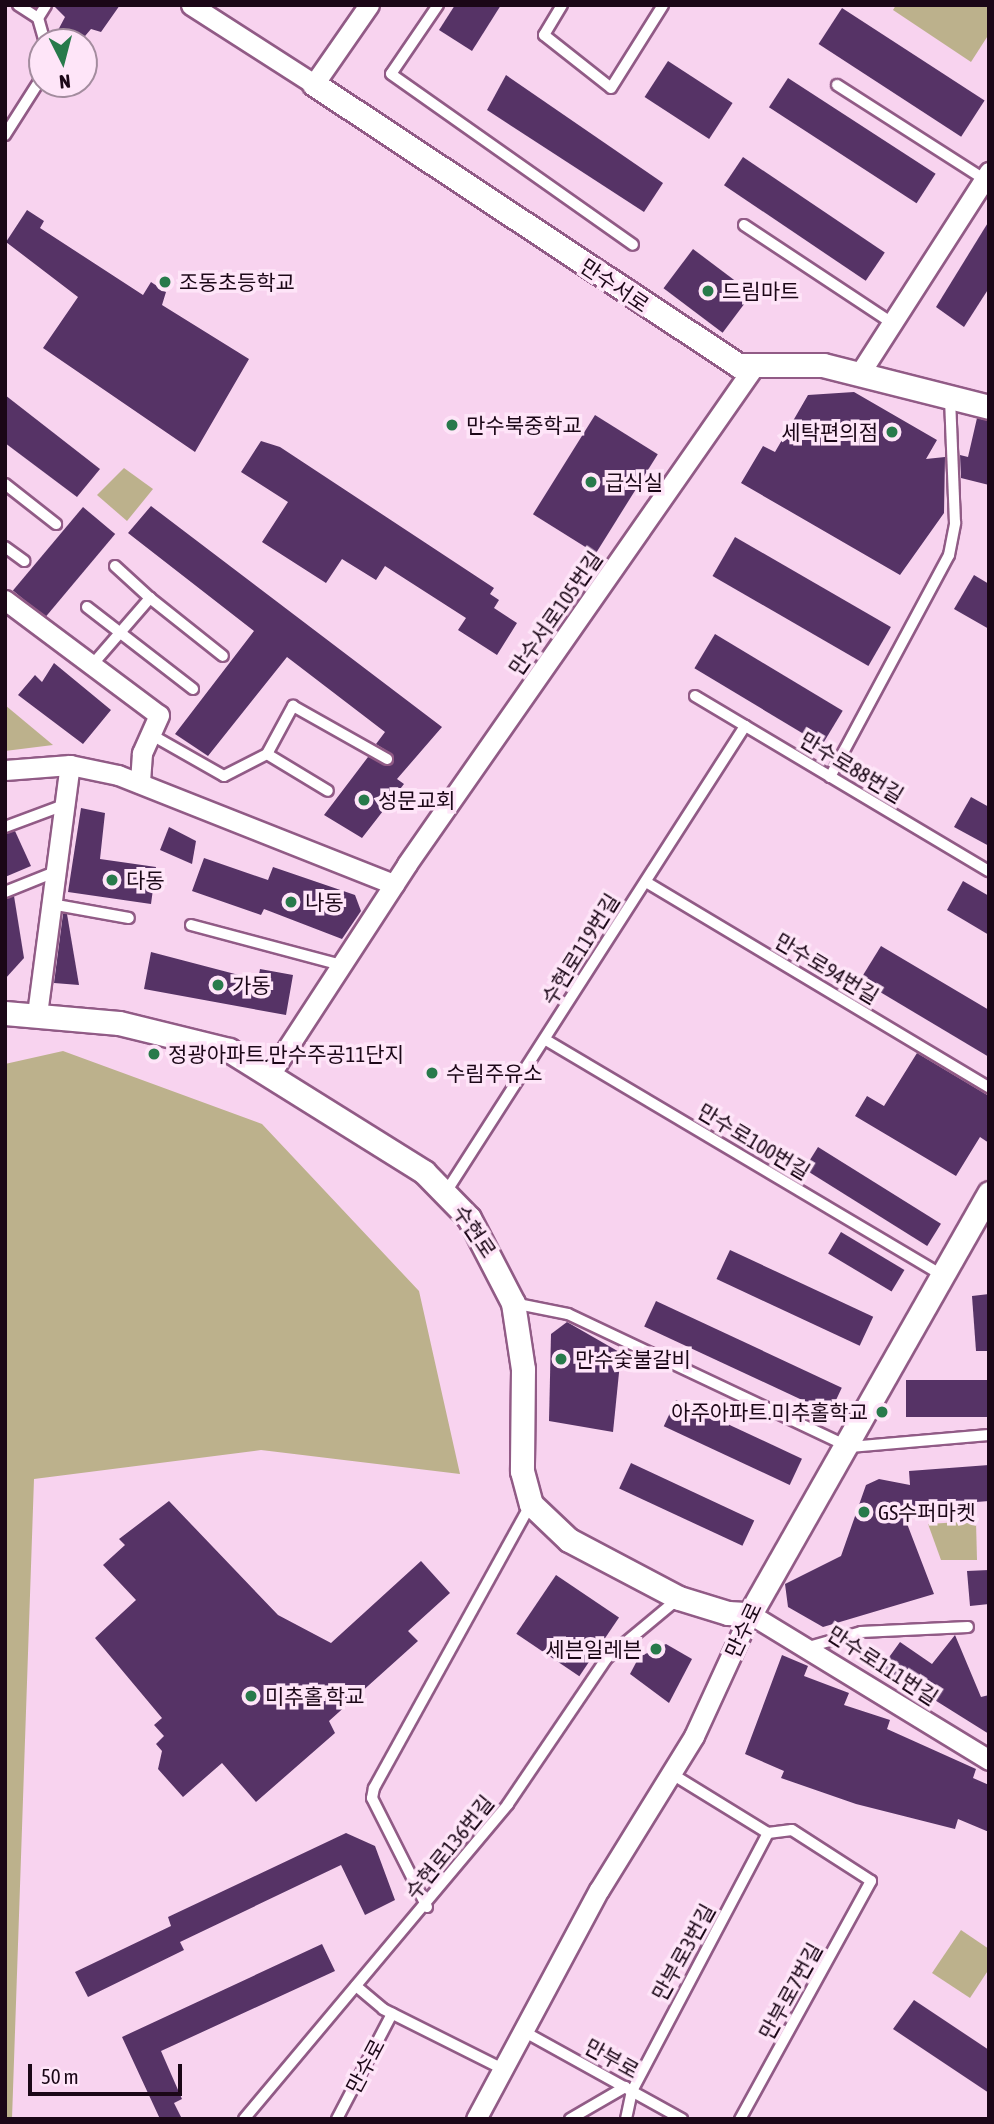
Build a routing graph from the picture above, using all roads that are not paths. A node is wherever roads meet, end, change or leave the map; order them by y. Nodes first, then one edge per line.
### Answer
1 (18, 5) edge
2 (46, 5) edge
3 (191, 5) edge
4 (369, 5) edge
5 (438, 5) edge
6 (562, 5) edge
7 (663, 5) edge
8 (38, 18) junction
9 (41, 28) edge
10 (314, 84) junction
11 (837, 85) dead end
12 (29, 98) edge
13 (5, 135) edge
14 (986, 176) edge
15 (744, 225) dead end
16 (633, 245) dead end
17 (892, 323) junction
18 (753, 368) junction
19 (860, 373) junction
20 (950, 397) junction
21 (989, 407) edge
22 (5, 484) edge
23 (56, 524) dead end
24 (5, 547) edge
25 (24, 561) dead end
26 (115, 566) dead end
27 (150, 598) junction
28 (5, 600) edge
29 (87, 607) dead end
30 (120, 633) junction
31 (223, 656) dead end
32 (92, 665) junction
33 (193, 689) dead end
34 (695, 696) dead end
35 (745, 726) junction
36 (150, 734) junction
37 (267, 754) junction
38 (387, 759) dead end
39 (70, 765) junction
40 (5, 770) edge
41 (830, 777) junction
42 (140, 783) junction
43 (328, 791) dead end
44 (64, 805) junction
45 (5, 827) edge
46 (989, 871) edge
47 (55, 872) junction
48 (646, 882) junction
49 (394, 884) junction
50 (5, 892) edge
51 (51, 904) junction
52 (129, 918) dead end
53 (191, 925) dead end
54 (341, 965) junction
55 (5, 1013) edge
56 (37, 1014) junction
57 (546, 1040) junction
58 (271, 1073) junction
59 (989, 1087) edge
60 (446, 1192) junction
61 (989, 1193) edge
62 (943, 1276) junction
63 (513, 1303) junction
64 (989, 1436) edge
65 (849, 1447) junction
66 (531, 1504) junction
67 (679, 1598) junction
68 (750, 1614) junction
69 (968, 1627) dead end
70 (812, 1646) junction
71 (989, 1760) edge
72 (671, 1774) junction
73 (768, 1833) junction
74 (427, 1907) junction
75 (356, 1986) junction
76 (392, 2014) junction
77 (523, 2031) junction
78 (503, 2069) junction
79 (628, 2089) junction
80 (244, 2119) edge
81 (337, 2119) edge
82 (476, 2119) edge
83 (570, 2119) edge
84 (626, 2119) edge
85 (682, 2119) edge
86 (740, 2119) edge

1 - 8 lane
2 - 8 lane
3 - 10 street
4 - 10 street
5 - 16 lane
6 - 7 lane
8 - 9 lane
10 - 18 street, 만수서로
11 - 14 lane
12 - 13 lane
14 - 17 street
15 - 17 lane
17 - 19 street
18 - 19 street, 만수서로
18 - 49 street, 만수서로105번길
19 - 20 street, 만수서로
20 - 21 street, 만수서로
20 - 41 lane
22 - 23 lane
24 - 25 lane
26 - 27 lane
27 - 30 lane
27 - 31 lane
28 - 32 street
29 - 30 lane
30 - 32 lane
30 - 33 lane
32 - 36 street
34 - 35 lane, 만수로88번길
35 - 41 lane, 만수로88번길
35 - 48 lane, 수현로119번길
36 - 37 lane
36 - 42 street
37 - 38 lane
37 - 43 lane
39 - 40 street
39 - 42 street
39 - 44 street
41 - 46 lane, 만수로88번길
42 - 49 street
44 - 45 lane
44 - 47 street
47 - 50 lane
47 - 51 street
48 - 57 lane, 수현로119번길
48 - 59 lane, 만수로94번길
49 - 54 street, 만수서로105번길
51 - 52 lane
51 - 56 street
53 - 54 lane
54 - 58 street, 만수서로105번길
55 - 56 street, 수현로
56 - 58 street, 수현로
57 - 60 lane, 수현로119번길
57 - 62 lane, 만수로100번길
58 - 60 street, 수현로
60 - 63 street, 수현로
61 - 62 street, 만수로
62 - 65 street, 만수로
63 - 65 lane
63 - 66 street, 수현로
64 - 65 lane
65 - 68 street, 만수로
66 - 67 street
66 - 74 lane
67 - 68 street
67 - 74 lane, 수현로136번길
68 - 70 street, 만수로111번길
68 - 72 street, 만수로
69 - 70 lane
70 - 71 street, 만수로111번길
72 - 73 lane
72 - 77 street, 만수로
73 - 79 lane, 만부로3번길
73 - 86 lane, 만부로7번길
74 - 75 lane, 수현로136번길
75 - 76 lane, 만수로
75 - 80 lane, 수현로136번길
76 - 78 lane, 만수로
76 - 81 lane, 만수로
77 - 78 street, 만수로
77 - 79 lane, 만부로
78 - 82 street, 만수로
79 - 83 lane
79 - 84 lane, 만부로3번길
79 - 85 lane, 만부로

